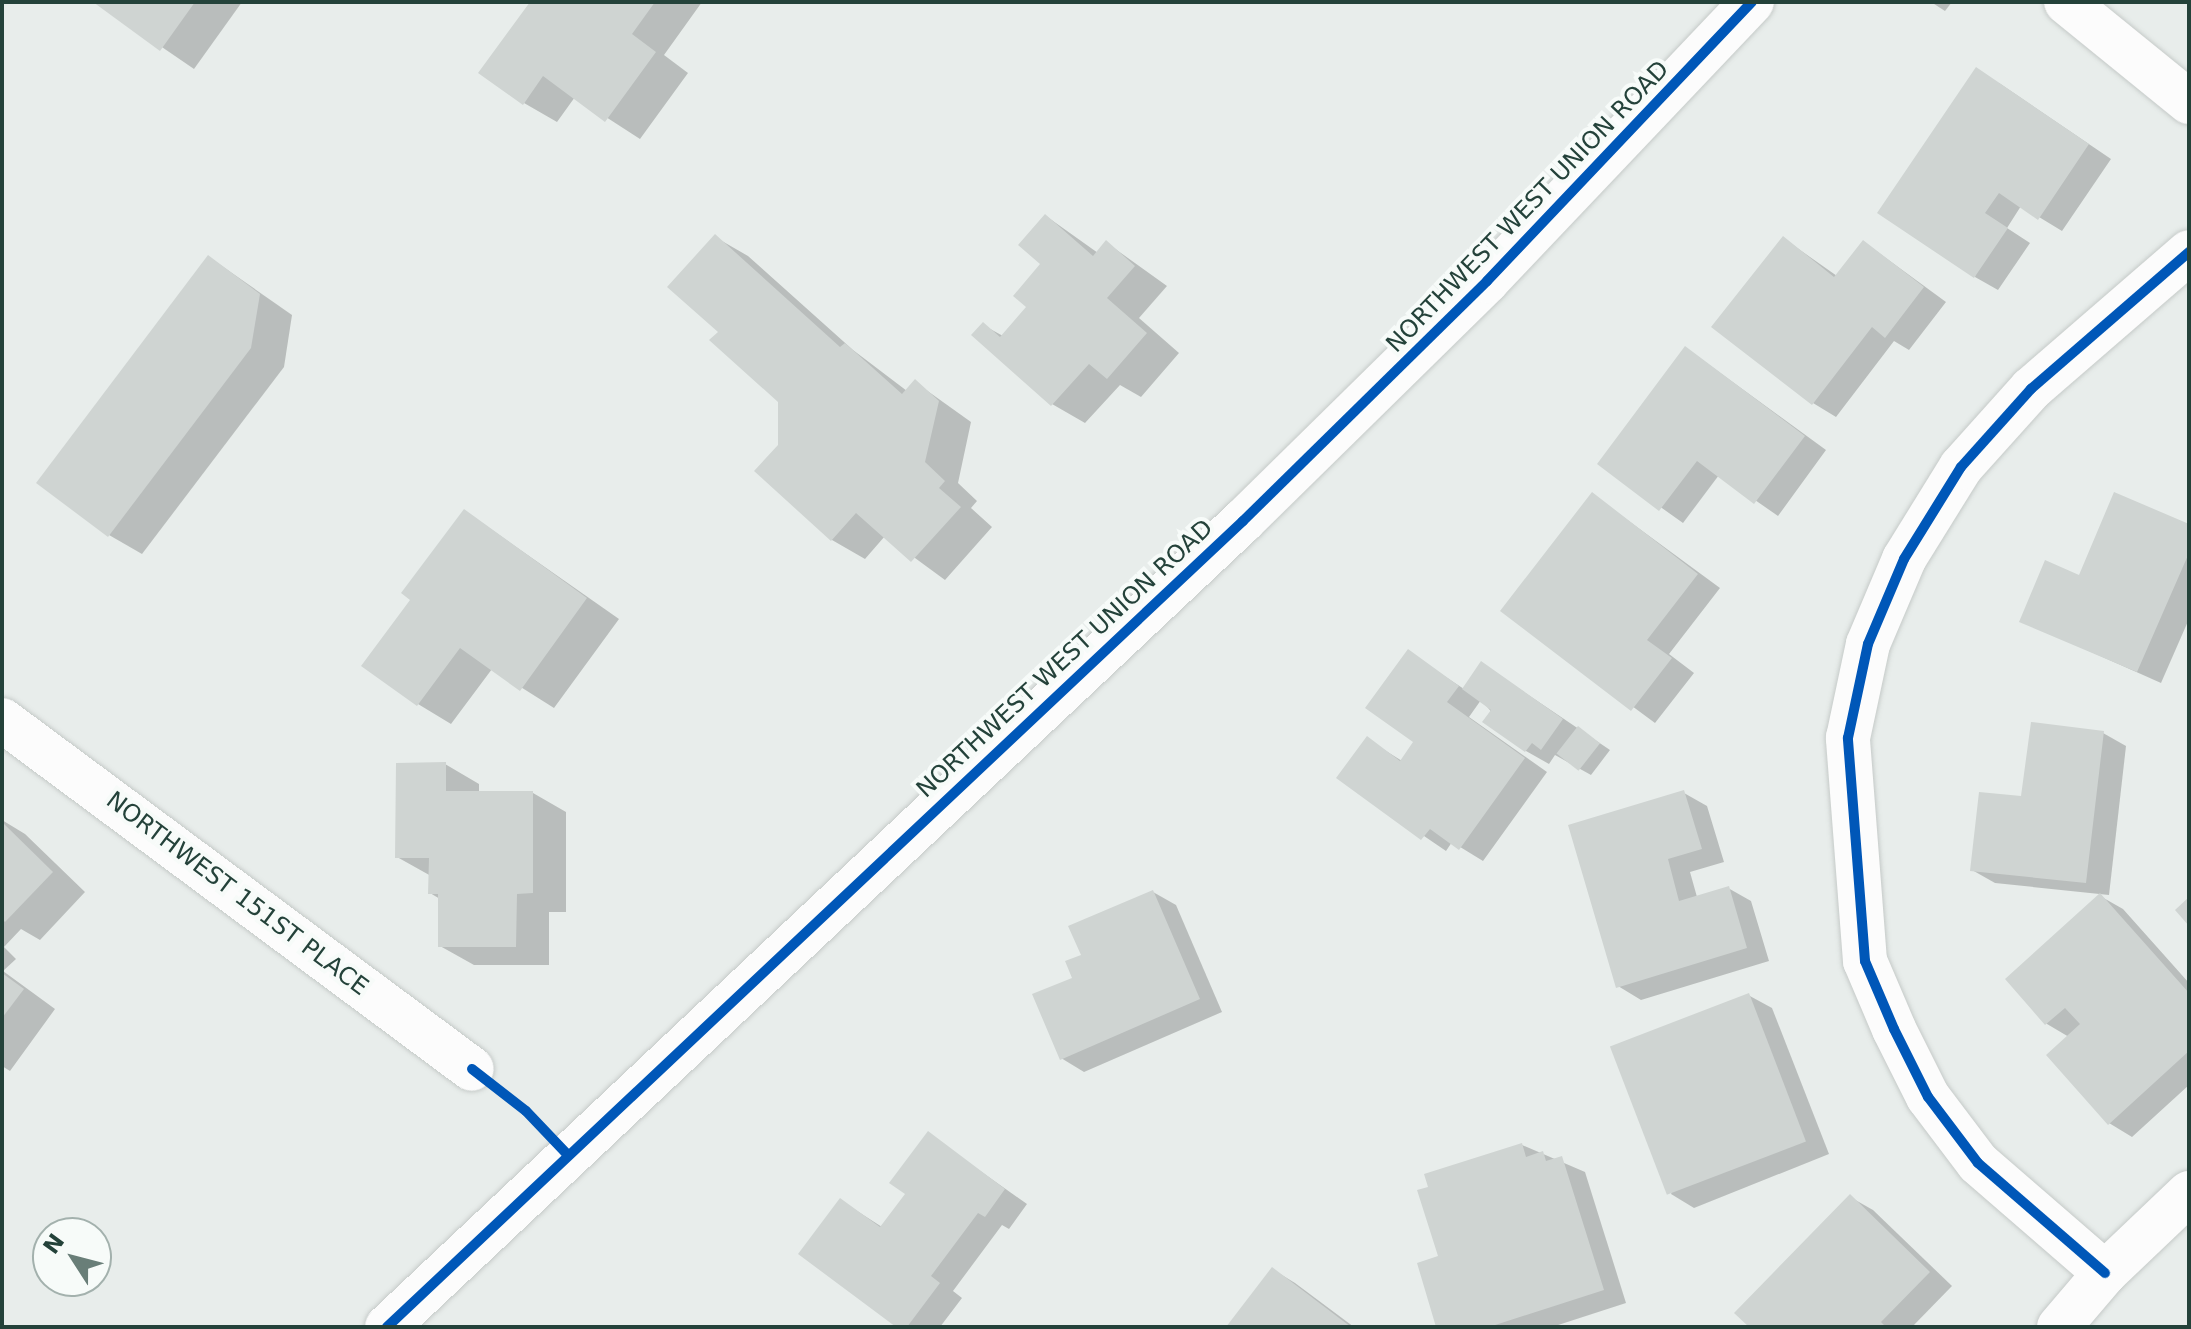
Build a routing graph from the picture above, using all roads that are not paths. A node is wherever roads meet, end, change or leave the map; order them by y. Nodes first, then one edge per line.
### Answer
1 (1752, 2) edge
2 (2066, 2) edge
3 (2189, 102) edge
4 (2189, 252) edge
5 (2, 720) edge
6 (472, 1069) dead end
7 (2189, 1193) edge
8 (2105, 1273) junction
9 (387, 1327) edge
10 (2059, 1327) edge

1 - 9 street, NORTHWEST WEST UNION ROAD
2 - 3 street
4 - 8 street
5 - 6 street, NORTHWEST 151ST PLACE
7 - 8 street
8 - 10 street

